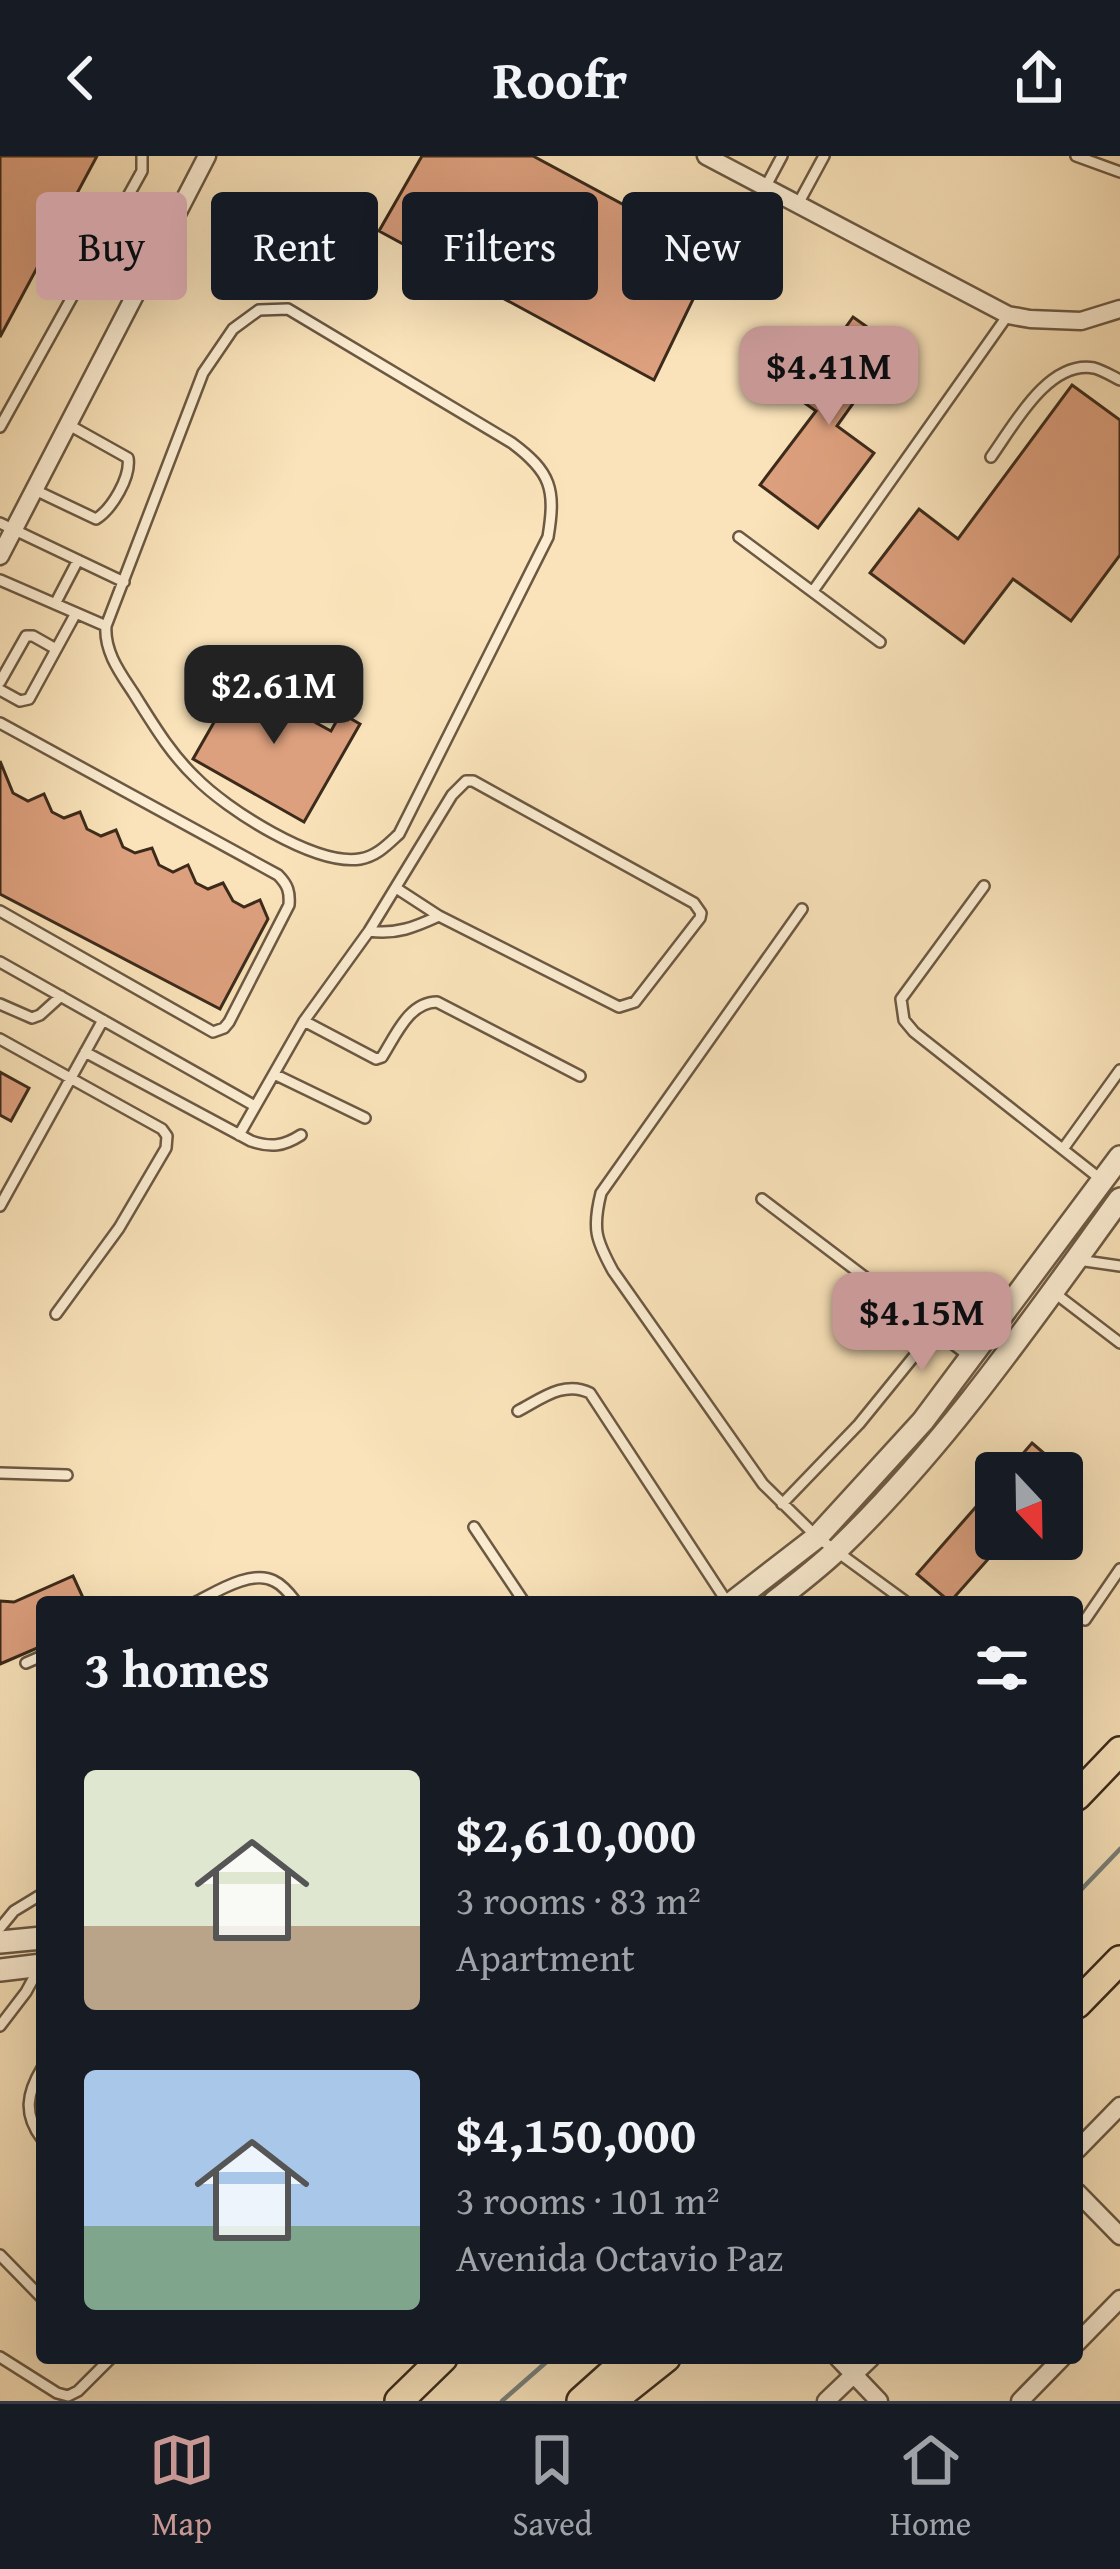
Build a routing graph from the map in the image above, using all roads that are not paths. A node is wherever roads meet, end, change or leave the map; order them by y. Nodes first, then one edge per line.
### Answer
1 (142, 156) edge
2 (207, 156) edge
3 (706, 156) edge
4 (782, 156) edge
5 (824, 156) edge
6 (1076, 156) edge
7 (1120, 172) edge
8 (766, 186) junction
9 (131, 192) edge
10 (187, 195) edge
11 (798, 204) junction
12 (72, 300) edge
13 (133, 300) edge
14 (1120, 309) edge
15 (1008, 315) junction
16 (1120, 380) edge
17 (69, 425) junction
18 (0, 427) edge
19 (991, 457) dead end
20 (35, 490) junction
21 (7, 527) edge
22 (739, 537) dead end
23 (0, 556) edge
24 (77, 560) junction
25 (0, 580) edge
26 (124, 582) junction
27 (813, 591) junction
28 (55, 604) junction
29 (76, 613) junction
30 (106, 626) junction
31 (880, 643) dead end
32 (56, 649) junction
33 (0, 686) edge
34 (0, 723) edge
35 (984, 886) dead end
36 (396, 888) junction
37 (802, 909) dead end
38 (0, 911) edge
39 (440, 916) junction
40 (369, 931) junction
41 (0, 962) edge
42 (61, 996) junction
43 (0, 1004) edge
44 (103, 1020) junction
45 (304, 1021) junction
46 (0, 1039) edge
47 (85, 1052) junction
48 (1120, 1070) edge
49 (274, 1074) junction
50 (580, 1076) dead end
51 (70, 1078) junction
52 (255, 1106) junction
53 (365, 1118) dead end
54 (302, 1135) dead end
55 (239, 1136) junction
56 (1064, 1149) junction
57 (1120, 1157) edge
58 (1102, 1180) junction
59 (5, 1184) edge
60 (762, 1198) dead end
61 (1120, 1199) edge
62 (0, 1207) edge
63 (1076, 1259) junction
64 (1120, 1266) edge
65 (1052, 1291) junction
66 (56, 1314) dead end
67 (1120, 1343) edge
68 (924, 1344) dead end
69 (970, 1357) junction
70 (518, 1411) dead end
71 (0, 1473) edge
72 (67, 1475) dead end
73 (782, 1504) junction
74 (473, 1527) dead end
75 (818, 1537) junction
76 (837, 1551) junction
77 (1120, 1569) edge
78 (209, 1596) edge
79 (291, 1596) edge
80 (520, 1596) edge
81 (726, 1596) edge
82 (738, 1596) edge
83 (781, 1596) edge
84 (898, 1596) edge
85 (1085, 1620) dead end
86 (36, 1659) edge
87 (26, 1663) dead end
88 (1120, 1750) edge
89 (1083, 1790) edge
90 (36, 1898) edge
91 (0, 1928) edge
92 (36, 1939) edge
93 (0, 1942) edge
94 (1120, 1960) edge
95 (36, 1966) edge
96 (0, 1970) edge
97 (36, 1974) edge
98 (1083, 1998) edge
99 (0, 2026) edge
100 (36, 2079) edge
101 (1120, 2106) edge
102 (36, 2131) edge
103 (1083, 2144) edge
104 (1083, 2198) edge
105 (1120, 2236) edge
106 (0, 2255) edge
107 (36, 2292) edge
108 (1120, 2300) edge
109 (1083, 2337) edge
110 (0, 2357) edge
111 (102, 2364) edge
112 (437, 2364) edge
113 (622, 2364) edge
114 (658, 2364) edge
115 (844, 2364) edge
116 (865, 2364) edge
117 (1056, 2364) edge
118 (854, 2375) junction
119 (399, 2401) edge
120 (581, 2401) edge
121 (612, 2401) edge
122 (826, 2401) edge
123 (879, 2401) edge
124 (1020, 2401) edge

1 - 9 lane
2 - 10 street
3 - 8 street
4 - 8 lane
5 - 11 lane
6 - 7 lane
8 - 11 street
11 - 15 street
12 - 18 lane
13 - 17 street
14 - 15 street
15 - 27 lane
16 - 19 lane
17 - 20 street
17 - 20 lane
20 - 21 street
21 - 23 street
21 - 24 lane
22 - 27 lane
24 - 26 lane
24 - 28 lane
25 - 28 lane
26 - 30 lane
26 - 30 lane
27 - 31 lane
28 - 29 lane
29 - 30 lane
29 - 32 lane
32 - 33 lane
32 - 33 lane
34 - 38 lane
35 - 56 lane
36 - 39 lane
36 - 39 lane
36 - 40 lane
37 - 73 lane
39 - 40 lane
40 - 45 lane
41 - 42 lane
42 - 43 lane
42 - 44 lane
44 - 47 lane
44 - 52 lane
45 - 49 lane
45 - 50 lane
46 - 51 lane
47 - 51 lane
47 - 55 lane
48 - 56 lane
49 - 52 lane
49 - 53 lane
51 - 59 lane
51 - 66 lane
52 - 55 lane
54 - 55 lane
56 - 58 lane
57 - 58 street
58 - 69 street
59 - 62 lane
60 - 69 lane
61 - 63 street
63 - 64 lane
63 - 65 street
65 - 67 lane
65 - 76 street
68 - 73 lane
69 - 75 street
70 - 81 lane
71 - 72 lane
73 - 75 lane
74 - 80 lane
75 - 76 lane
75 - 82 street
76 - 83 street
76 - 84 lane
77 - 85 lane
78 - 79 lane
86 - 87 lane
88 - 89 highway
90 - 91 lane
92 - 93 street
94 - 98 highway
95 - 96 street
97 - 99 lane
100 - 102 lane
101 - 103 street
104 - 105 street
106 - 107 lane
108 - 109 street
110 - 111 lane
112 - 119 highway
113 - 120 highway
114 - 121 highway
115 - 118 street
116 - 118 street
117 - 124 street
118 - 122 street
118 - 123 street

